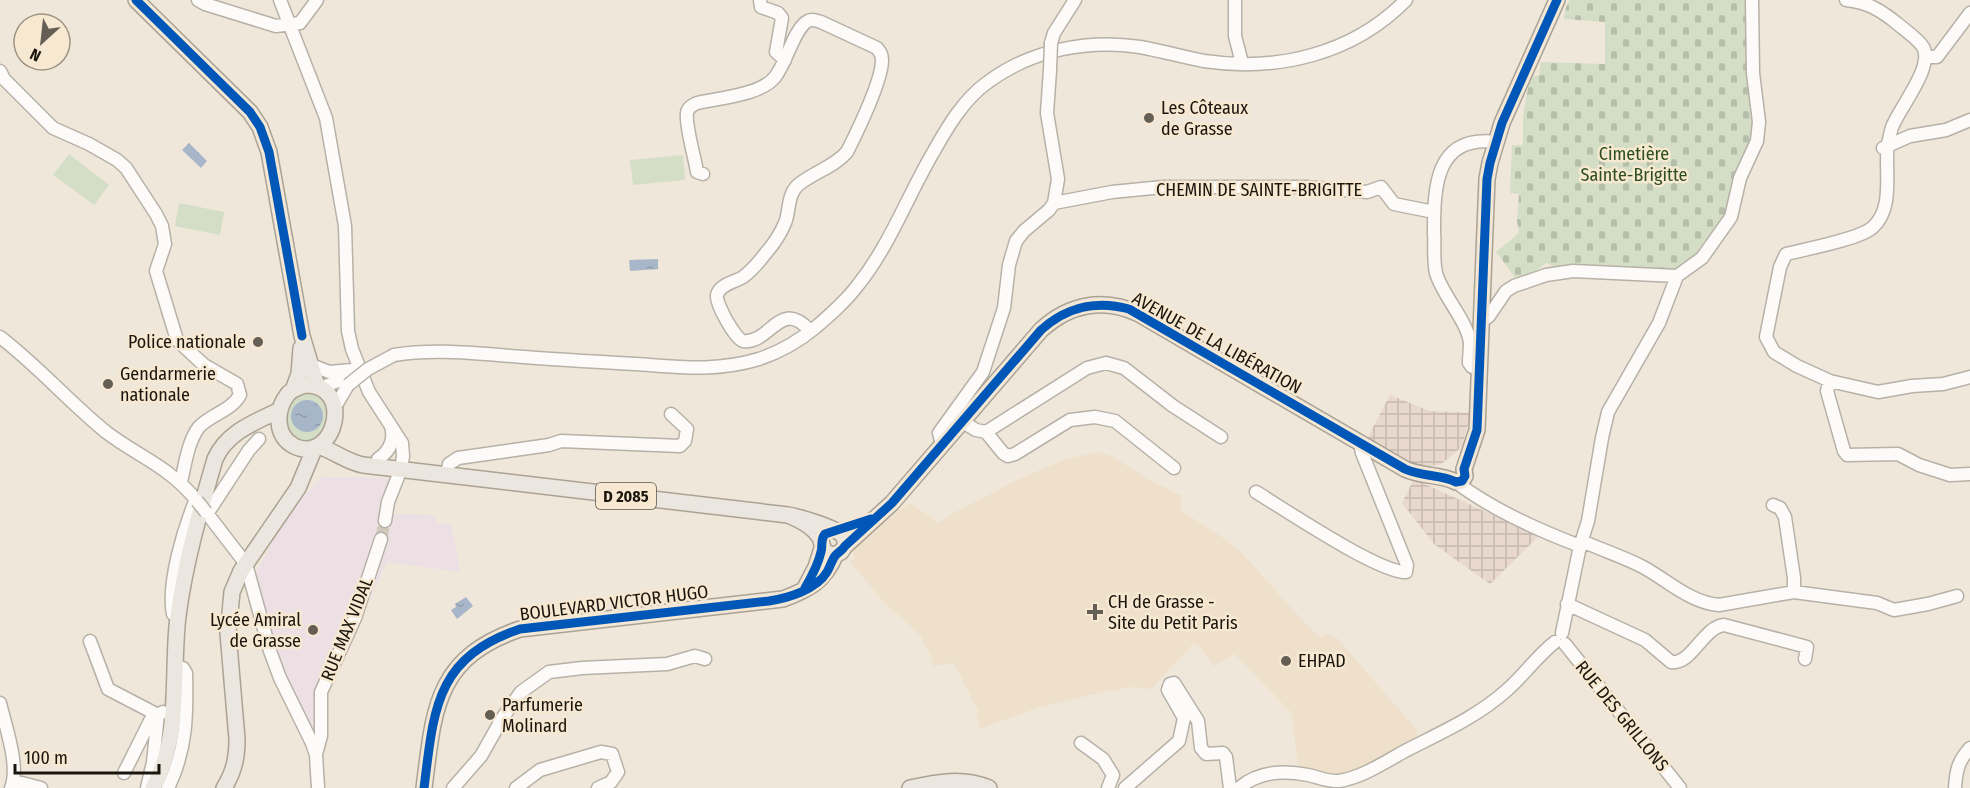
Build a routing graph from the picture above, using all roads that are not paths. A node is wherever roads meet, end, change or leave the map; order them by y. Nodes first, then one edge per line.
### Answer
1 (136, 0) edge
2 (198, 0) edge
3 (280, 0) edge
4 (317, 0) edge
5 (760, 0) edge
6 (1075, 0) edge
7 (1235, 0) edge
8 (1406, 0) edge
9 (1557, 0) edge
10 (1752, 0) edge
11 (1846, 0) edge
12 (1970, 14) edge
13 (288, 25) junction
14 (1926, 57) junction
15 (785, 60) junction
16 (1242, 63) junction
17 (0, 70) edge
18 (1970, 120) edge
19 (1496, 142) junction
20 (1884, 148) junction
21 (703, 174) dead end
22 (1054, 203) junction
23 (1434, 212) junction
24 (1677, 276) junction
25 (1482, 322) junction
26 (810, 331) junction
27 (302, 336) junction
28 (0, 337) edge
29 (394, 355) junction
30 (309, 364) junction
31 (1480, 367) junction
32 (1970, 377) edge
33 (342, 379) junction
34 (1830, 381) junction
35 (319, 387) junction
36 (293, 390) junction
37 (334, 407) junction
38 (280, 410) junction
39 (671, 414) dead end
40 (961, 421) junction
41 (390, 426) junction
42 (332, 429) junction
43 (255, 432) junction
44 (986, 432) junction
45 (281, 433) junction
46 (1221, 437) dead end
47 (1360, 443) junction
48 (942, 444) junction
49 (292, 445) junction
50 (316, 447) junction
51 (378, 459) junction
52 (401, 466) junction
53 (1174, 468) dead end
54 (447, 474) junction
55 (1970, 474) edge
56 (1458, 477) junction
57 (301, 479) junction
58 (181, 482) junction
59 (1256, 492) dead end
60 (196, 500) junction
61 (1773, 505) dead end
62 (209, 512) junction
63 (385, 521) tunnel mouth
64 (381, 539) tunnel mouth
65 (832, 542) junction
66 (1581, 544) junction
67 (246, 564) junction
68 (1794, 592) junction
69 (1958, 597) dead end
70 (1567, 604) junction
71 (178, 618) junction
72 (1561, 640) junction
73 (90, 641) dead end
74 (705, 659) dead end
75 (1805, 659) dead end
76 (175, 665) junction
77 (0, 703) edge
78 (174, 705) junction
79 (158, 715) junction
80 (1081, 743) dead end
81 (1970, 748) edge
82 (316, 756) junction
83 (124, 773) dead end
84 (13, 785) edge
85 (27, 785) edge
86 (41, 788) edge
87 (147, 788) edge
88 (153, 788) edge
89 (168, 788) edge
90 (224, 788) edge
91 (318, 788) edge
92 (424, 788) edge
93 (453, 788) edge
94 (516, 788) edge
95 (598, 788) edge
96 (910, 788) edge
97 (989, 788) edge
98 (1108, 788) edge
99 (1125, 788) edge
100 (1230, 788) edge
101 (1239, 788) edge
102 (1680, 788) edge
103 (1955, 788) edge

1 - 27 main road
2 - 13 street
3 - 13 street
4 - 13 street
5 - 15 street
6 - 22 street, bridge
7 - 16 street
8 - 16 street
9 - 19 main road
10 - 24 street
11 - 14 street
12 - 14 street
13 - 41 street
14 - 20 street
15 - 21 street
15 - 26 street
16 - 26 street
17 - 58 street
18 - 20 street
19 - 23 street
19 - 25 main road
20 - 34 street
22 - 23 street, CHEMIN DE SAINTE-BRIGITTE
22 - 48 street
23 - 31 street
24 - 25 street
24 - 66 street
25 - 31 main road
26 - 29 street
27 - 30 main road
27 - 36 main road
28 - 58 street
29 - 33 street, bridge
29 - 33 street, bridge
30 - 33 street
30 - 35 main road
31 - 56 main road
32 - 34 street
33 - 35 street
33 - 37 street
34 - 55 street
35 - 36 main road
35 - 37 main road
36 - 38 main road
37 - 42 main road
38 - 43 main road
38 - 45 main road
39 - 54 street
40 - 44 street
40 - 47 main road, AVENUE DE LA LIBÉRATION
40 - 48 main road, AVENUE DE LA LIBÉRATION
41 - 51 street
41 - 52 street
42 - 50 main road
42 - 51 main road, D 2085
43 - 45 main road
43 - 62 street
43 - 71 main road
44 - 46 street
44 - 53 street
45 - 49 main road
47 - 56 main road, AVENUE DE LA LIBÉRATION
47 - 59 street
48 - 65 main road, AVENUE DE LA LIBÉRATION
49 - 50 main road
49 - 57 main road
50 - 52 main road, D 2085
50 - 57 main road
51 - 52 main road, D 2085
52 - 54 main road, D 2085
52 - 63 street
54 - 65 main road, D 2085
56 - 66 street
57 - 67 main road
58 - 60 street
60 - 62 street, bridge
60 - 71 street
61 - 68 street
62 - 67 street
64 - 82 street, RUE MAX VIDAL
65 - 92 main road, BOULEVARD VICTOR HUGO
66 - 68 street
66 - 70 street
67 - 82 street
67 - 90 main road
68 - 69 street
70 - 72 street
70 - 75 street
71 - 76 main road
72 - 101 street
72 - 102 street, RUE DES GRILLONS
73 - 79 street
74 - 93 street
76 - 78 main road
76 - 89 street
77 - 84 street
78 - 79 street
78 - 88 main road
79 - 83 street
79 - 87 street
80 - 98 street
81 - 103 street
82 - 91 street
84 - 85 street
85 - 86 street
94 - 95 street
96 - 97 main road
99 - 100 street

